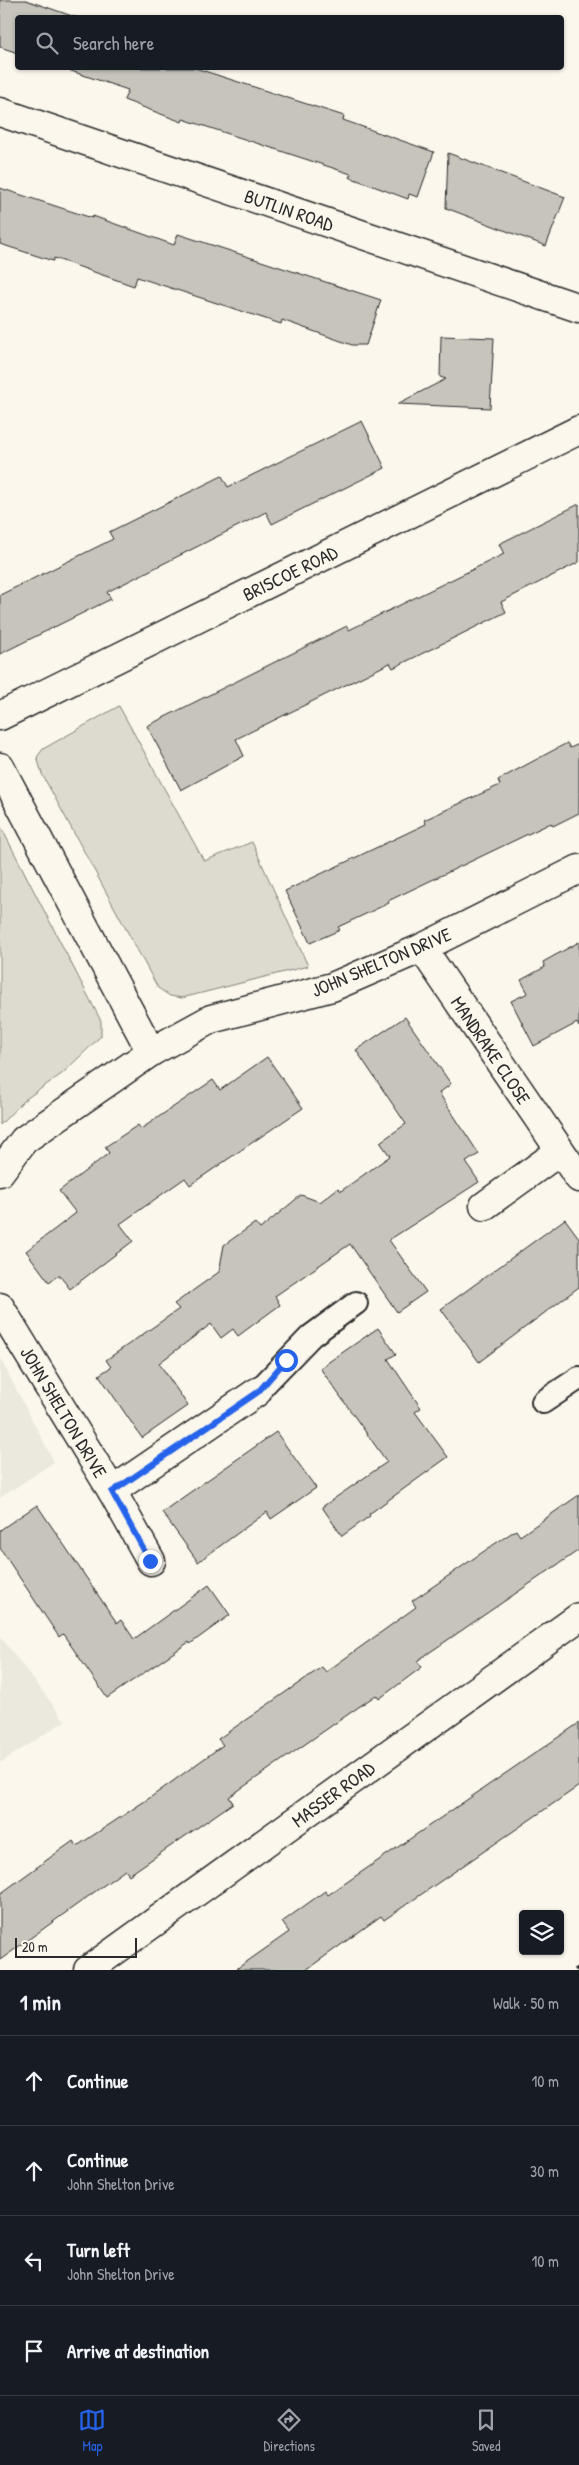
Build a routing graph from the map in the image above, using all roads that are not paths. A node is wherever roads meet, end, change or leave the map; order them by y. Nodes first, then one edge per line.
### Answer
1 (0, 112) edge
2 (579, 308) edge
3 (579, 430) edge
4 (0, 716) edge
5 (0, 767) edge
6 (579, 869) edge
7 (422, 948) junction
8 (151, 1052) junction
9 (560, 1151) junction
10 (0, 1172) edge
11 (579, 1178) edge
12 (484, 1206) dead end
13 (356, 1303) dead end
14 (0, 1307) edge
15 (579, 1378) edge
16 (258, 1392) joint
17 (543, 1402) dead end
18 (112, 1492) junction
19 (150, 1561) dead end
20 (579, 1617) edge
21 (88, 1970) edge

1 - 2 street, BUTLIN ROAD
3 - 4 street, BRISCOE ROAD
5 - 8 street
6 - 7 street, JOHN SHELTON DRIVE
7 - 8 street, JOHN SHELTON DRIVE
7 - 9 street, MANDRAKE CLOSE
8 - 10 street, JOHN SHELTON DRIVE
9 - 11 street, MANDRAKE CLOSE
9 - 12 street
13 - 16 lane
14 - 18 street, JOHN SHELTON DRIVE
15 - 17 lane
16 - 18 street, JOHN SHELTON DRIVE
18 - 19 street, JOHN SHELTON DRIVE
20 - 21 street, MASSER ROAD

